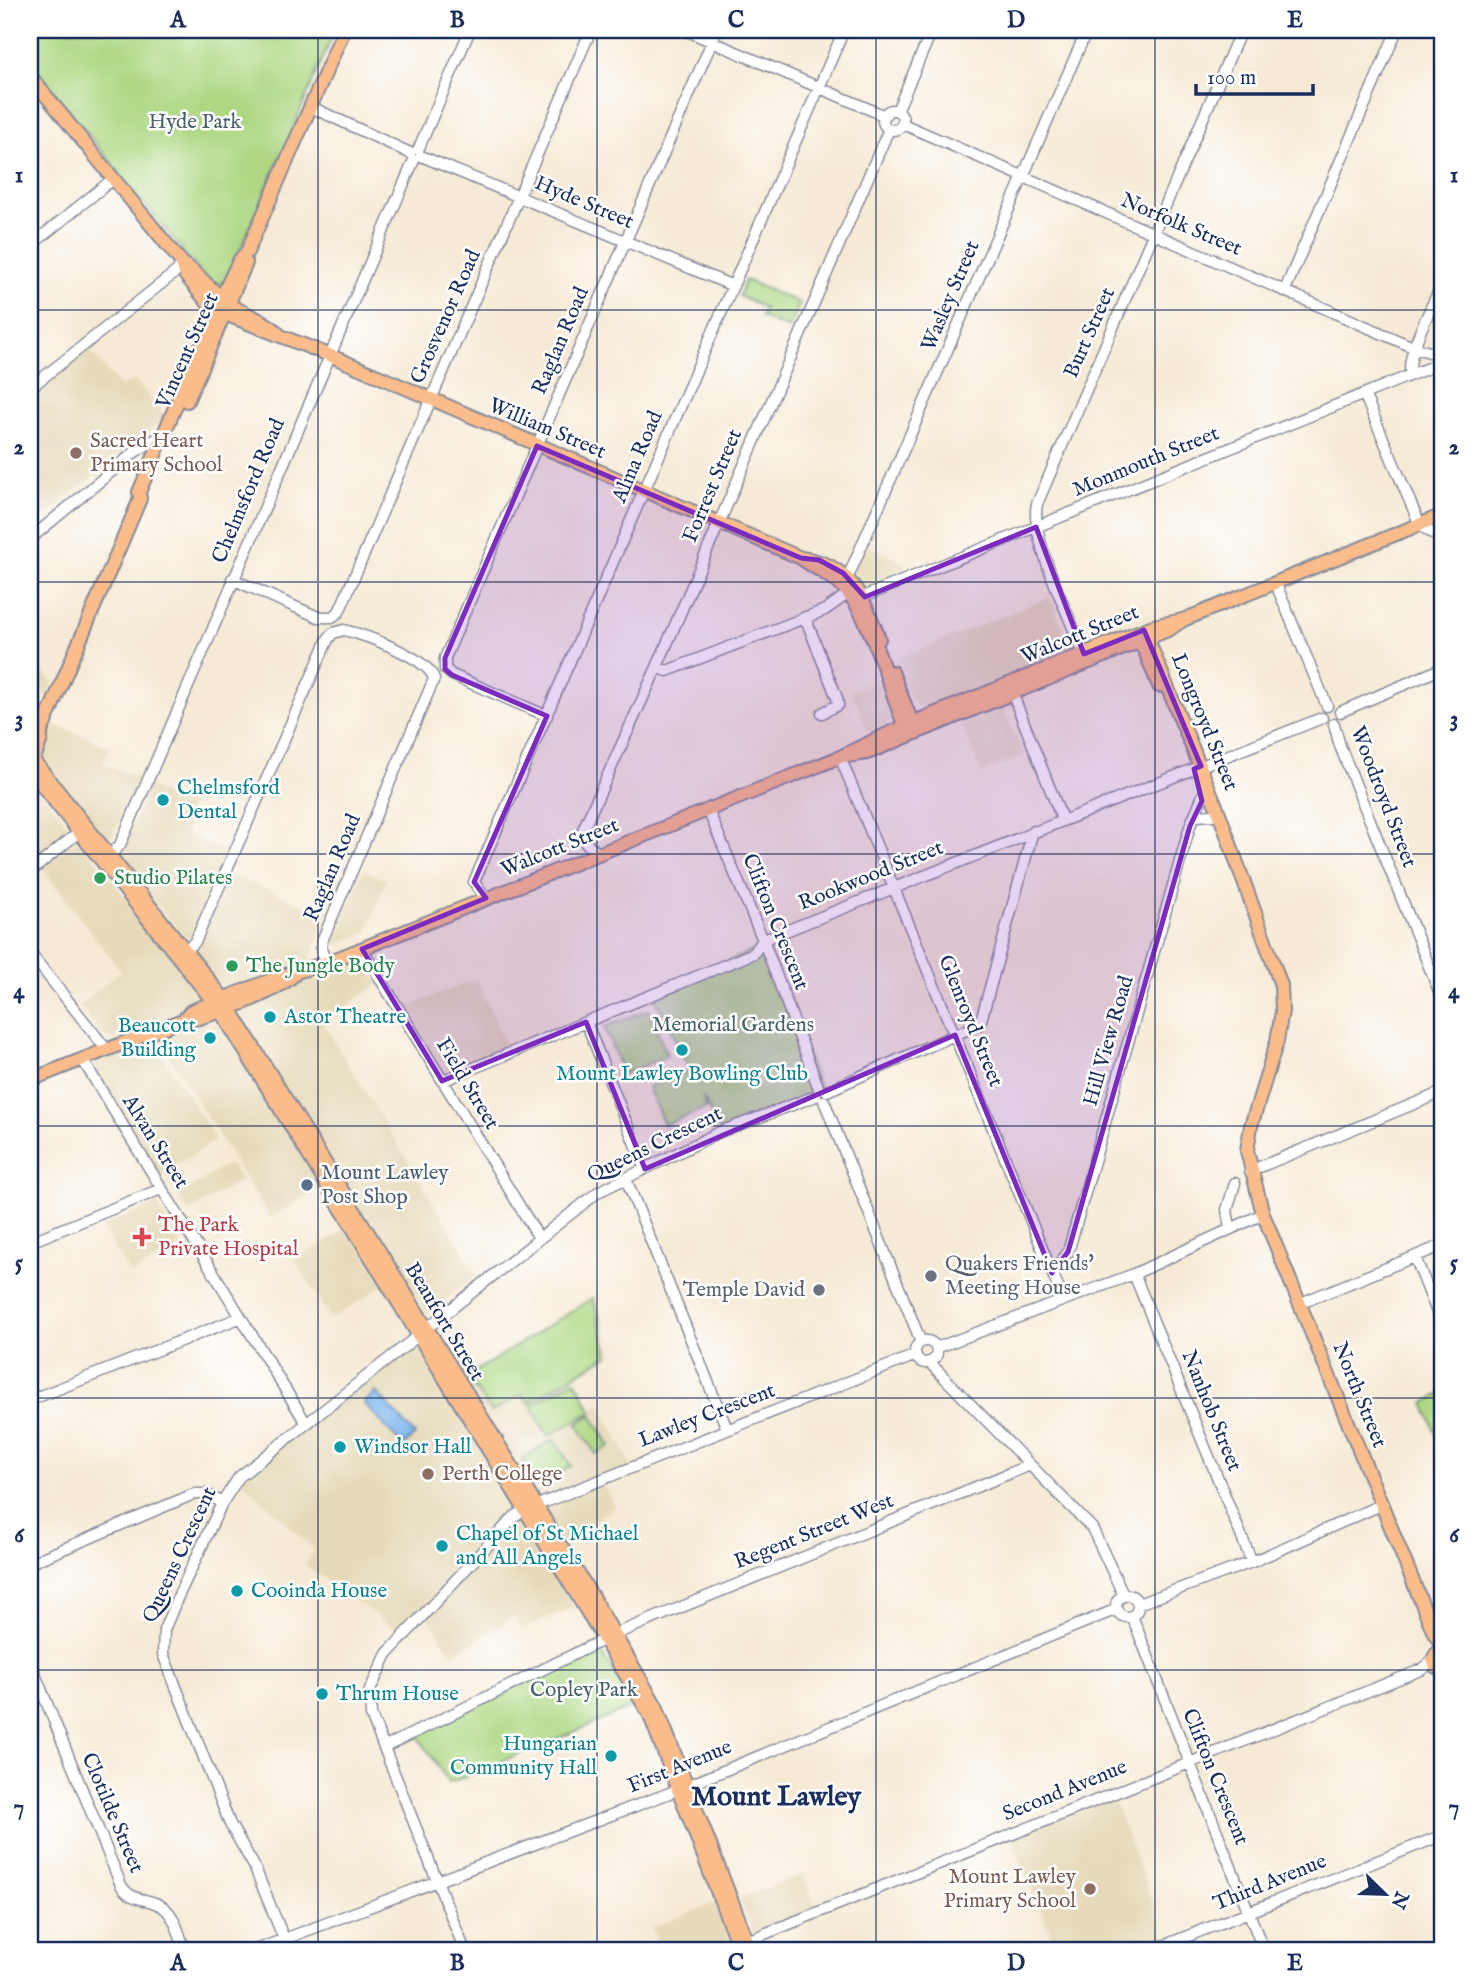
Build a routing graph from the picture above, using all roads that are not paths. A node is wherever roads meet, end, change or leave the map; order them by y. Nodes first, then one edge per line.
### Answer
1 (344, 30) edge
2 (470, 30) edge
3 (592, 30) edge
4 (685, 30) edge
5 (717, 30) edge
6 (844, 30) edge
7 (932, 30) edge
8 (1087, 30) edge
9 (1241, 30) edge
10 (1397, 30) edge
11 (712, 41) junction
12 (30, 76) edge
13 (819, 88) junction
14 (310, 107) junction
15 (897, 111) junction
16 (884, 116) junction
17 (903, 124) junction
18 (889, 129) junction
19 (416, 155) junction
20 (1024, 176) junction
21 (113, 179) junction
22 (520, 196) junction
23 (1153, 235) junction
24 (626, 241) junction
25 (30, 246) edge
26 (182, 263) junction
27 (1443, 281) edge
28 (733, 286) junction
29 (1285, 290) junction
30 (223, 307) junction
31 (1415, 348) junction
32 (329, 355) junction
33 (1443, 362) edge
34 (1411, 375) junction
35 (30, 388) edge
36 (1366, 396) junction
37 (431, 400) junction
38 (164, 434) junction
39 (537, 446) junction
40 (141, 448) junction
41 (151, 464) junction
42 (644, 492) junction
43 (140, 499) junction
44 (1443, 515) edge
45 (718, 523) junction
46 (1420, 524) junction
47 (1036, 527) junction
48 (30, 539) edge
49 (1443, 540) edge
50 (801, 558) junction
51 (848, 577) junction
52 (232, 579) junction
53 (1275, 582) junction
54 (849, 593) junction
55 (863, 597) junction
56 (805, 617) junction
57 (1143, 637) junction
58 (1084, 654) junction
59 (657, 667) junction
60 (1443, 668) edge
61 (1010, 689) junction
62 (1327, 706) junction
63 (1340, 712) junction
64 (822, 713) dead end
65 (547, 716) junction
66 (1322, 718) junction
67 (1334, 724) junction
68 (910, 729) junction
69 (35, 735) edge
70 (840, 757) junction
71 (31, 762) edge
72 (1197, 767) junction
73 (1204, 793) junction
74 (708, 810) junction
75 (1213, 815) junction
76 (1195, 816) junction
77 (1062, 819) junction
78 (1223, 830) junction
79 (1033, 831) junction
80 (79, 832) junction
81 (598, 853) junction
82 (104, 856) junction
83 (30, 872) edge
84 (894, 887) junction
85 (485, 898) junction
86 (763, 940) junction
87 (362, 949) junction
88 (185, 950) junction
89 (30, 953) edge
90 (326, 963) junction
91 (1443, 1001) edge
92 (222, 1005) junction
93 (586, 1022) junction
94 (955, 1035) junction
95 (107, 1050) junction
96 (82, 1059) junction
97 (30, 1080) edge
98 (442, 1081) junction
99 (1443, 1092) edge
100 (821, 1094) junction
101 (645, 1169) junction
102 (1250, 1171) junction
103 (626, 1179) junction
104 (1235, 1183) dead end
105 (161, 1189) junction
106 (1263, 1214) junction
107 (1230, 1227) junction
108 (539, 1238) junction
109 (30, 1242) edge
110 (1443, 1245) edge
111 (1415, 1256) junction
112 (1052, 1272) junction
113 (1134, 1274) junction
114 (1063, 1299) junction
115 (1301, 1303) junction
116 (239, 1318) junction
117 (1443, 1327) edge
118 (423, 1332) junction
119 (921, 1342) junction
120 (936, 1348) junction
121 (916, 1355) junction
122 (929, 1362) junction
123 (30, 1400) edge
124 (306, 1423) junction
125 (727, 1429) junction
126 (1030, 1465) junction
127 (222, 1503) junction
128 (1383, 1504) junction
129 (524, 1511) junction
130 (1252, 1562) junction
131 (30, 1563) edge
132 (1124, 1596) junction
133 (1138, 1604) junction
134 (1117, 1609) junction
135 (1132, 1615) junction
136 (609, 1637) junction
137 (1440, 1661) edge
138 (30, 1662) edge
139 (385, 1747) junction
140 (1188, 1761) junction
141 (684, 1787) junction
142 (1443, 1835) edge
143 (438, 1881) junction
144 (1248, 1912) junction
145 (284, 1939) junction
146 (744, 1947) edge
147 (185, 1951) edge
148 (253, 1951) edge
149 (466, 1951) edge
150 (722, 1951) edge
151 (1150, 1951) edge
152 (1264, 1951) edge

1 - 14 main road, Vincent Street
2 - 19 street, Chelmsford Road
3 - 22 street, Grosvenor Road
4 - 11 street
5 - 11 street, Raglan Road
6 - 13 street, Alma Road
7 - 15 street
8 - 20 street, Wasley Street
9 - 23 street, Burt Street
10 - 29 street
11 - 13 street
11 - 24 street, Raglan Road
12 - 21 main road, William Street
13 - 16 street
13 - 28 street, Alma Road
14 - 19 street, Hyde Street
14 - 30 main road, Vincent Street
15 - 16 street
15 - 17 street
16 - 18 street
17 - 18 street
17 - 20 street, Norfolk Street
18 - 45 street, Forrest Street
19 - 22 street, Hyde Street
19 - 32 street, Chelmsford Road
20 - 23 street, Norfolk Street
20 - 51 street, Wasley Street
21 - 25 street
21 - 26 main road, William Street
22 - 24 street, Hyde Street
22 - 37 street, Grosvenor Road
23 - 29 street, Norfolk Street
23 - 47 street, Burt Street
24 - 28 street, Hyde Street
24 - 39 street, Raglan Road
26 - 30 main road, William Street
26 - 35 street
27 - 31 street
28 - 42 street, Alma Road
29 - 31 street, Norfolk Street
30 - 32 main road, William Street
30 - 38 main road, Vincent Street
30 - 43 main road, Vincent Street
31 - 33 street, Norfolk Street
31 - 34 street
32 - 37 main road, William Street
32 - 52 street, Chelmsford Road
33 - 34 street, Monmouth Street
34 - 36 street, Monmouth Street
36 - 46 street
36 - 47 street, Monmouth Street
37 - 39 main road, William Street
37 - 52 street, Grosvenor Road
38 - 40 street
38 - 41 main road, Vincent Street
39 - 42 main road, William Street
39 - 65 street, Raglan Road
40 - 41 street
40 - 48 street
41 - 43 main road, Vincent Street
42 - 45 main road, William Street
42 - 65 street, Alma Road
43 - 69 main road, Vincent Street
44 - 46 main road, Walcott Street
45 - 50 main road, William Street
45 - 59 street, Forrest Street
46 - 49 street
46 - 53 main road, Walcott Street
47 - 55 street, Monmouth Street
47 - 58 street, Burt Street
50 - 51 main road, William Street
50 - 54 main road, William Street
51 - 55 main road, William Street
52 - 82 street, Chelmsford Road
53 - 57 main road, Walcott Street
53 - 62 street, Woodroyd Street
54 - 56 street
54 - 68 main road, William Street
55 - 68 main road, William Street
56 - 59 street
56 - 64 street
57 - 58 main road, Walcott Street
57 - 61 main road, Walcott Street
57 - 72 main road, Longroyd Street
58 - 61 main road, Walcott Street
59 - 81 street, Forrest Street
60 - 63 street
61 - 68 main road, Walcott Street
61 - 77 street
62 - 63 street
62 - 66 street
63 - 67 street
65 - 85 street, Alma Road
66 - 67 street
66 - 72 street, Rookwood Street
67 - 91 street, Woodroyd Street
68 - 70 main road, Walcott Street
69 - 71 main road, Vincent Street
70 - 74 main road, Walcott Street
70 - 84 street, Glenroyd Street
71 - 80 main road, Beaufort Street
71 - 82 main road, Beaufort Street
72 - 73 main road, Longroyd Street
72 - 77 street, Rookwood Street
72 - 78 main road, Longroyd Street
73 - 75 main road, Longroyd Street
73 - 76 street, Hill View Road
74 - 81 main road, Walcott Street
74 - 86 street, Clifton Crescent
75 - 76 street
75 - 78 main road, Longroyd Street
76 - 112 street, Hill View Road
77 - 79 street, Rookwood Street
78 - 102 main road, Longroyd Street
79 - 84 street, Rookwood Street
79 - 94 street, Queens Crescent
80 - 82 main road, Beaufort Street
80 - 83 street
81 - 85 main road, Walcott Street
82 - 88 main road, Beaufort Street
82 - 92 main road, Beaufort Street
84 - 86 street, Rookwood Street
84 - 94 street, Glenroyd Street
85 - 87 main road, Walcott Street
86 - 93 street, Rookwood Street
86 - 100 street, Clifton Crescent
87 - 90 main road, Walcott Street
87 - 98 street, Field Street
88 - 90 street, Raglan Road
88 - 92 main road, Beaufort Street
89 - 95 street
90 - 92 main road, Walcott Street
92 - 95 main road, Walcott Street
92 - 118 main road, Beaufort Street
93 - 98 street, Rookwood Street
93 - 101 street
94 - 100 street, Queens Crescent
94 - 112 street, Glenroyd Street
95 - 96 main road, Walcott Street
96 - 97 main road, Walcott Street
96 - 105 street, Alvan Street
98 - 108 street, Field Street
99 - 102 street
100 - 101 street, Queens Crescent
100 - 119 street, Clifton Crescent
101 - 103 street, Queens Crescent
102 - 106 main road, North Street
103 - 108 street, Queens Crescent
103 - 125 street
104 - 107 street
105 - 109 street
105 - 116 street, Alvan Street
106 - 107 street
106 - 115 main road, North Street
107 - 113 street
108 - 118 street, Queens Crescent
110 - 111 street
111 - 115 street
111 - 117 street
112 - 114 street, Glenroyd Street
113 - 114 street
113 - 130 street, Nanhob Street
114 - 120 street
115 - 128 main road, North Street
116 - 123 street
116 - 124 street, Alvan Street
118 - 124 street, Queens Crescent
118 - 129 main road, Beaufort Street
118 - 129 main road, Beaufort Street
119 - 120 street
119 - 121 street
120 - 122 street
121 - 122 street
121 - 125 street, Lawley Crescent
122 - 126 street
124 - 127 street, Queens Crescent
125 - 129 street, Lawley Crescent
126 - 132 street
126 - 136 street, Regent Street West
127 - 131 street
127 - 145 street, Queens Crescent
128 - 130 street
128 - 137 main road, North Street
129 - 136 main road, Beaufort Street
129 - 139 street, Lawley Crescent
130 - 133 street
132 - 133 street
132 - 134 street
133 - 135 street
134 - 135 street
134 - 141 street, First Avenue
135 - 140 street, Clifton Crescent
136 - 139 street, Regent Street West
136 - 141 main road, Beaufort Street
137 - 140 street, Second Avenue
138 - 147 street, Clotilde Street
139 - 143 street, Lawley Crescent
140 - 144 street, Clifton Crescent
140 - 146 street, Second Avenue
141 - 143 street, First Avenue
141 - 146 main road, Beaufort Street
142 - 144 street, Third Avenue
143 - 145 street, First Avenue
143 - 149 street, Lawley Crescent
144 - 151 street, Third Avenue
144 - 152 street, Clifton Crescent
145 - 148 street, First Avenue
146 - 150 street, Second Avenue

